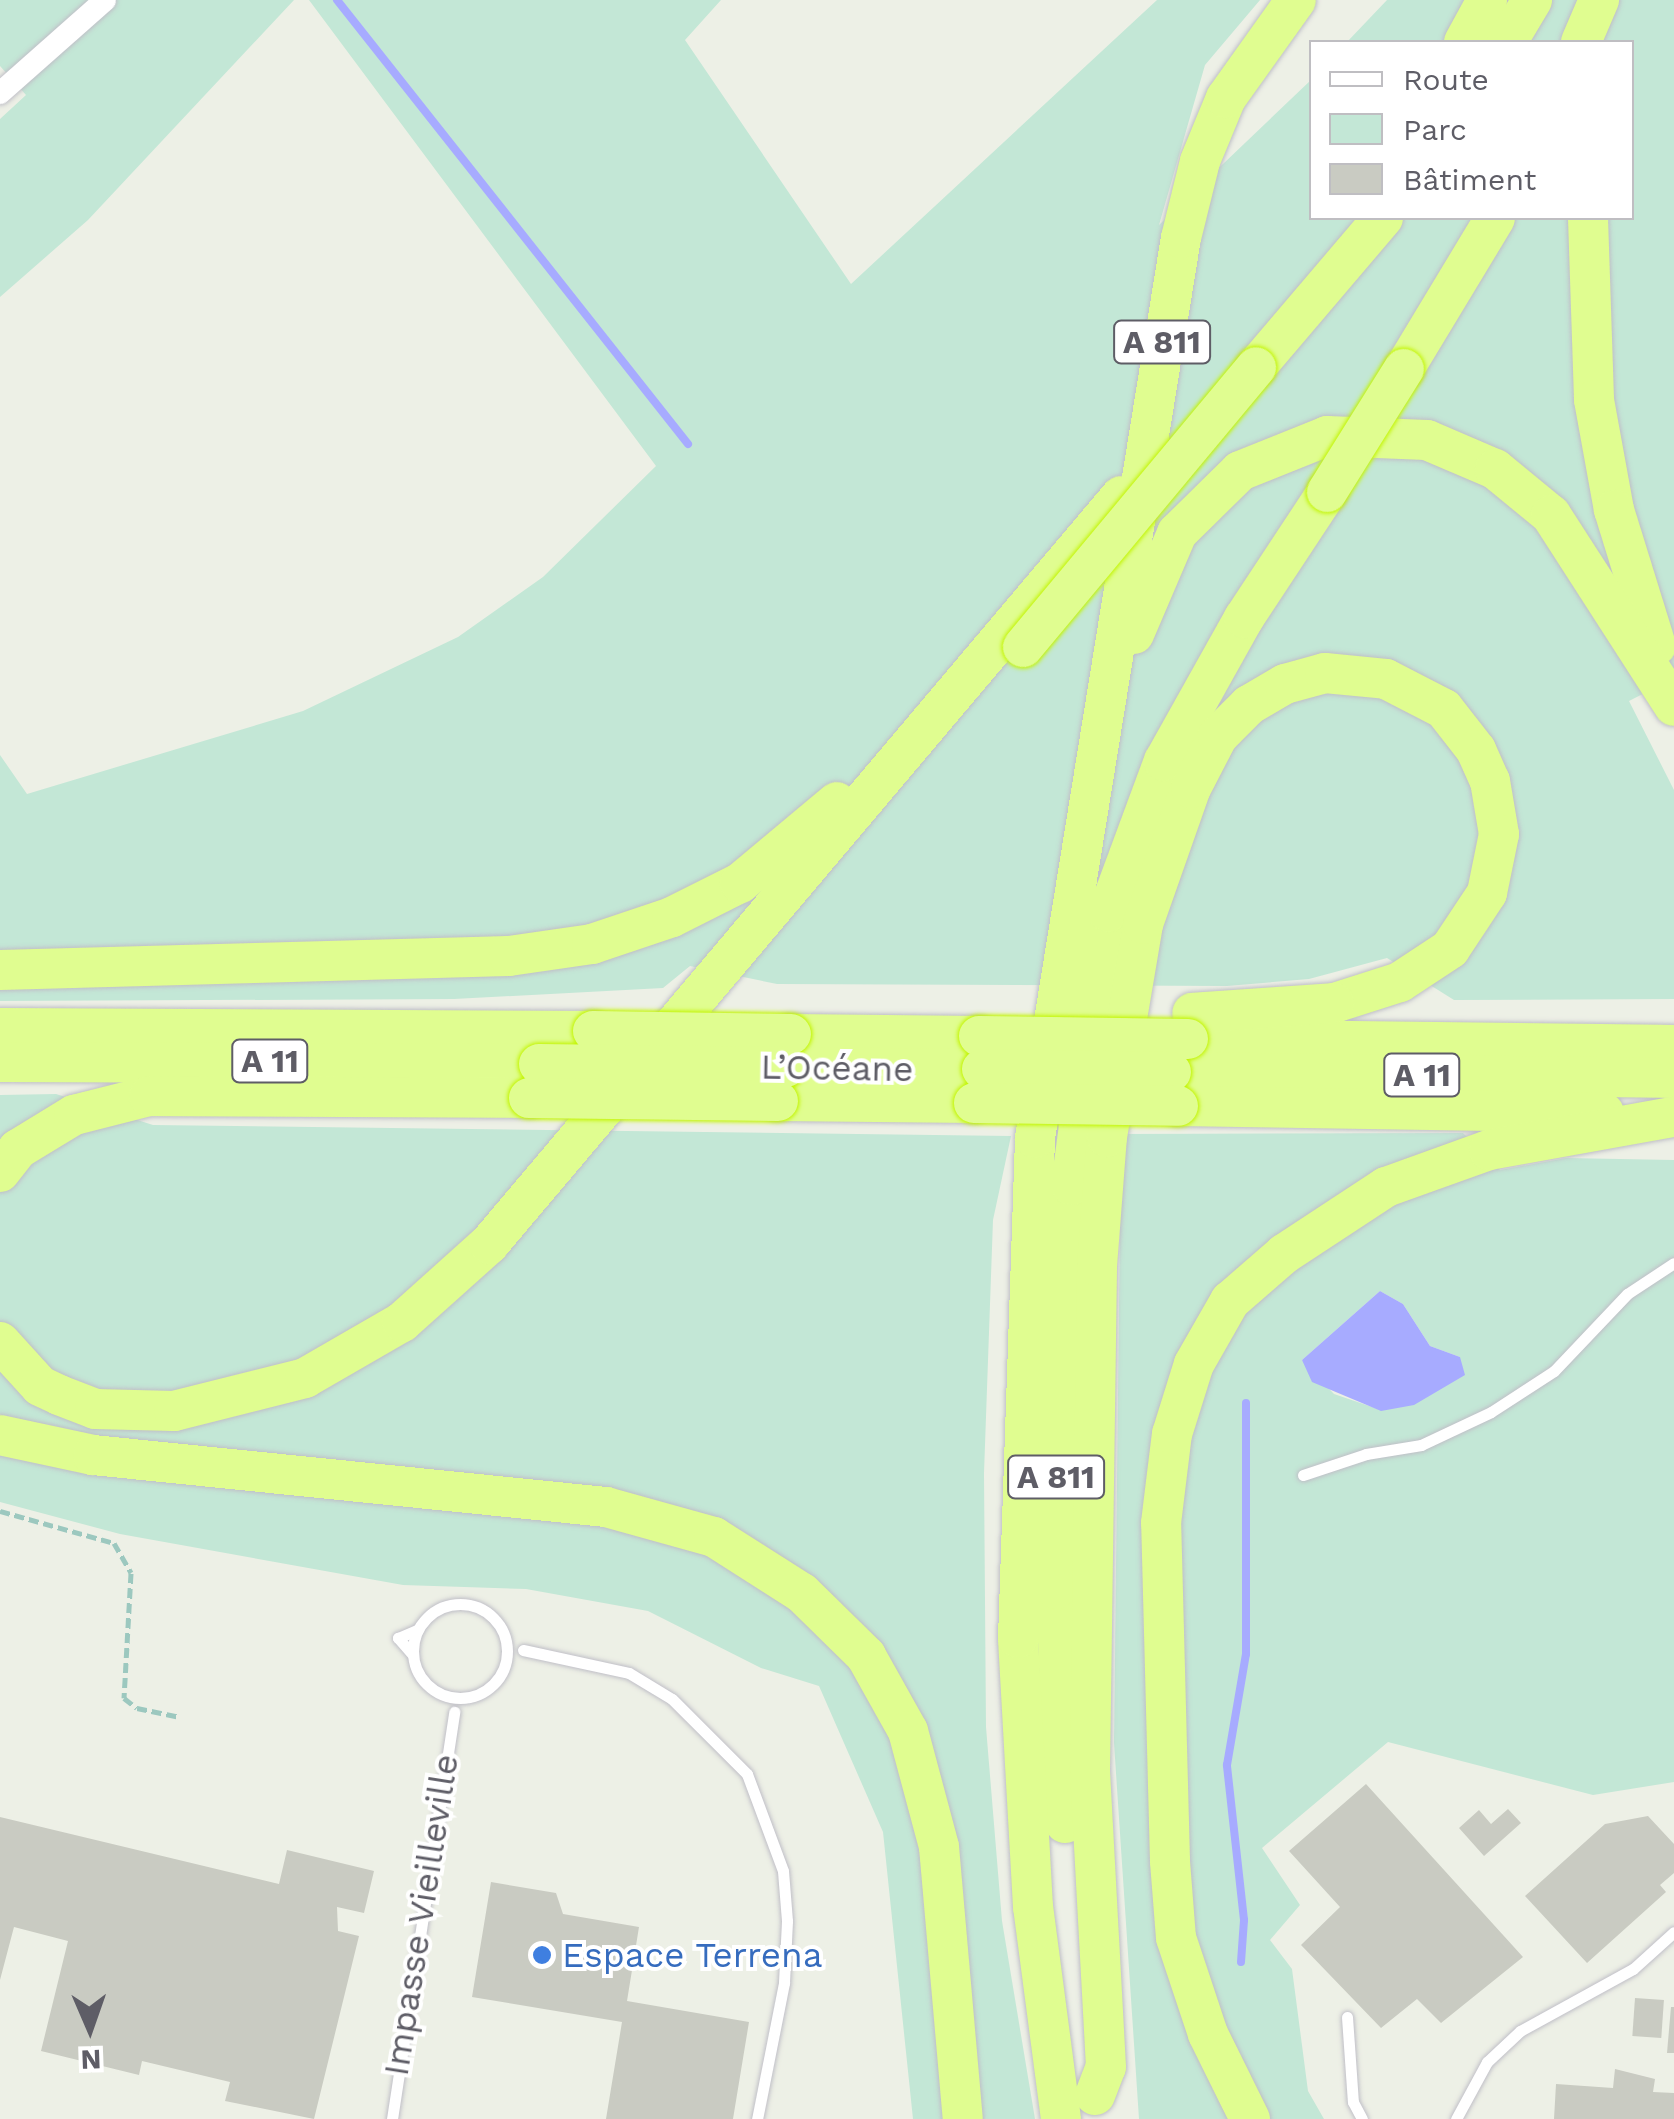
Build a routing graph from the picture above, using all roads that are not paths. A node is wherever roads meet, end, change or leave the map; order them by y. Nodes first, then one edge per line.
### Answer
1 (105, 0) edge
2 (1296, 0) edge
3 (1487, 0) edge
4 (1532, 0) edge
5 (1598, 0) edge
6 (1622, 0) edge
7 (1465, 40) edge
8 (1509, 40) edge
9 (1582, 40) edge
10 (1612, 40) edge
11 (0, 94) edge
12 (1349, 220) edge
13 (1381, 220) edge
14 (1495, 220) edge
15 (1588, 220) edge
16 (1246, 361) junction
17 (1019, 634) junction
18 (1668, 692) edge
19 (1104, 711) junction
20 (904, 755) junction
21 (0, 970) edge
22 (0, 1028) edge
23 (1674, 1044) edge
24 (1182, 1057) junction
25 (0, 1062) edge
26 (785, 1067) junction
27 (978, 1070) junction
28 (534, 1081) junction
29 (1673, 1104) edge
30 (0, 1172) edge
31 (1674, 1263) edge
32 (0, 1342) edge
33 (0, 1420) edge
34 (0, 1435) edge
35 (1303, 1476) dead end
36 (504, 1634) junction
37 (523, 1650) junction
38 (506, 1661) junction
39 (442, 1694) junction
40 (470, 1696) junction
41 (454, 1712) junction
42 (1674, 1932) edge
43 (1347, 2016) dead end
44 (1097, 2107) edge
45 (392, 2119) edge
46 (756, 2119) edge
47 (964, 2119) edge
48 (1061, 2119) edge
49 (1250, 2119) edge
50 (1362, 2119) edge
51 (1456, 2119) edge

1 - 11 street
2 - 19 highway, A 811
3 - 7 highway
4 - 8 highway
5 - 9 highway
6 - 10 highway
12 - 16 highway
13 - 16 highway
14 - 44 highway, A 811, bridge
15 - 18 highway
16 - 17 highway, bridge
17 - 20 highway
17 - 33 highway
18 - 19 highway
19 - 48 highway, A 811
20 - 21 highway
20 - 32 highway
22 - 26 highway, L’Océane / A 11, bridge
23 - 24 highway, L’Océane / A 11
24 - 27 highway, L’Océane / A 11, bridge
24 - 27 highway, L’Océane / A 11, bridge
24 - 29 highway, L’Océane / A 11
24 - 44 highway
25 - 28 highway, L’Océane / A 11
26 - 27 highway, L’Océane / A 11
26 - 28 highway, L’Océane / A 11, bridge
28 - 30 highway
29 - 49 highway
31 - 35 lane
34 - 47 highway
36 - 37 lane
36 - 38 lane
36 - 39 lane
37 - 38 lane
37 - 46 lane
38 - 40 lane
39 - 40 lane
39 - 41 lane
40 - 41 lane
41 - 45 lane, Impasse Vieilleville
42 - 51 lane
43 - 50 lane

